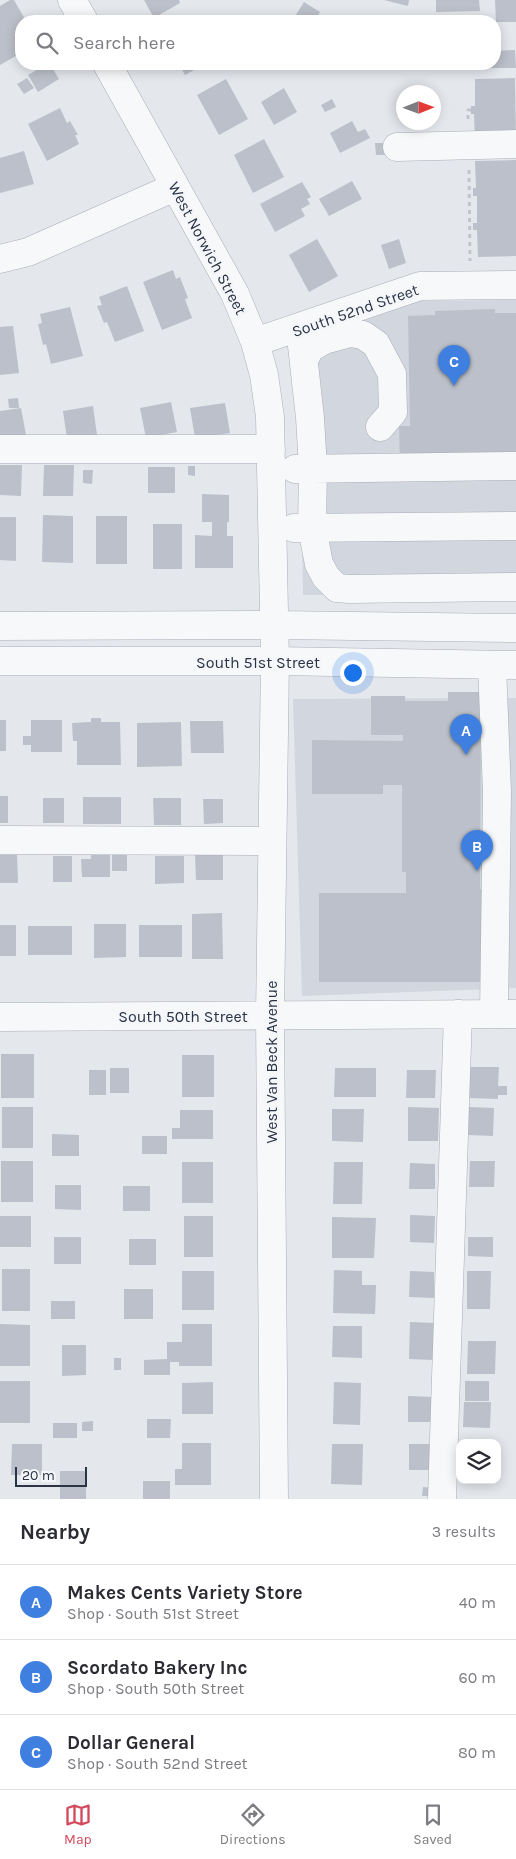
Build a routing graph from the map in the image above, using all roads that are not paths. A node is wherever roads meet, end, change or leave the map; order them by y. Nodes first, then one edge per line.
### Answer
1 (72, 0) edge
2 (81, 15) edge
3 (110, 70) edge
4 (516, 144) edge
5 (397, 147) dead end
6 (175, 187) junction
7 (0, 259) edge
8 (516, 285) edge
9 (348, 311) junction
10 (300, 328) junction
11 (364, 335) junction
12 (256, 342) junction
13 (304, 360) junction
14 (0, 449) edge
15 (271, 459) junction
16 (516, 466) edge
17 (312, 468) junction
18 (380, 468) junction
19 (516, 526) edge
20 (273, 528) junction
21 (312, 528) junction
22 (516, 587) edge
23 (274, 625) junction
24 (0, 626) edge
25 (516, 628) edge
26 (0, 661) edge
27 (275, 661) junction
28 (504, 665) edge
29 (0, 840) edge
30 (271, 840) junction
31 (458, 1014) junction
32 (505, 1014) edge
33 (270, 1016) junction
34 (0, 1017) edge
35 (274, 1499) edge
36 (442, 1499) edge

1 - 2 street
3 - 6 street, West Norwich Street
4 - 5 street
6 - 7 street
6 - 12 street, West Norwich Street
8 - 9 street, South 52nd Street
9 - 10 street, South 52nd Street
9 - 11 street
10 - 12 street, South 52nd Street
10 - 13 street
11 - 13 street
11 - 18 street
12 - 15 street, West Norwich Street
13 - 17 street
14 - 15 street
15 - 17 street
15 - 20 street, West Norwich Street
16 - 18 street
17 - 18 street
17 - 21 street
19 - 21 street
20 - 21 street
20 - 23 street, West Norwich Street
21 - 22 street
23 - 24 street
23 - 25 street
23 - 27 street, West Van Beck Avenue
26 - 27 street, South 51st Street
27 - 28 street, South 51st Street
27 - 30 street, West Van Beck Avenue
28 - 32 street
29 - 30 street
30 - 33 street, West Van Beck Avenue
31 - 32 street, South 50th Street
31 - 33 street, South 50th Street
31 - 36 street
33 - 34 street, South 50th Street
33 - 35 street, West Van Beck Avenue

